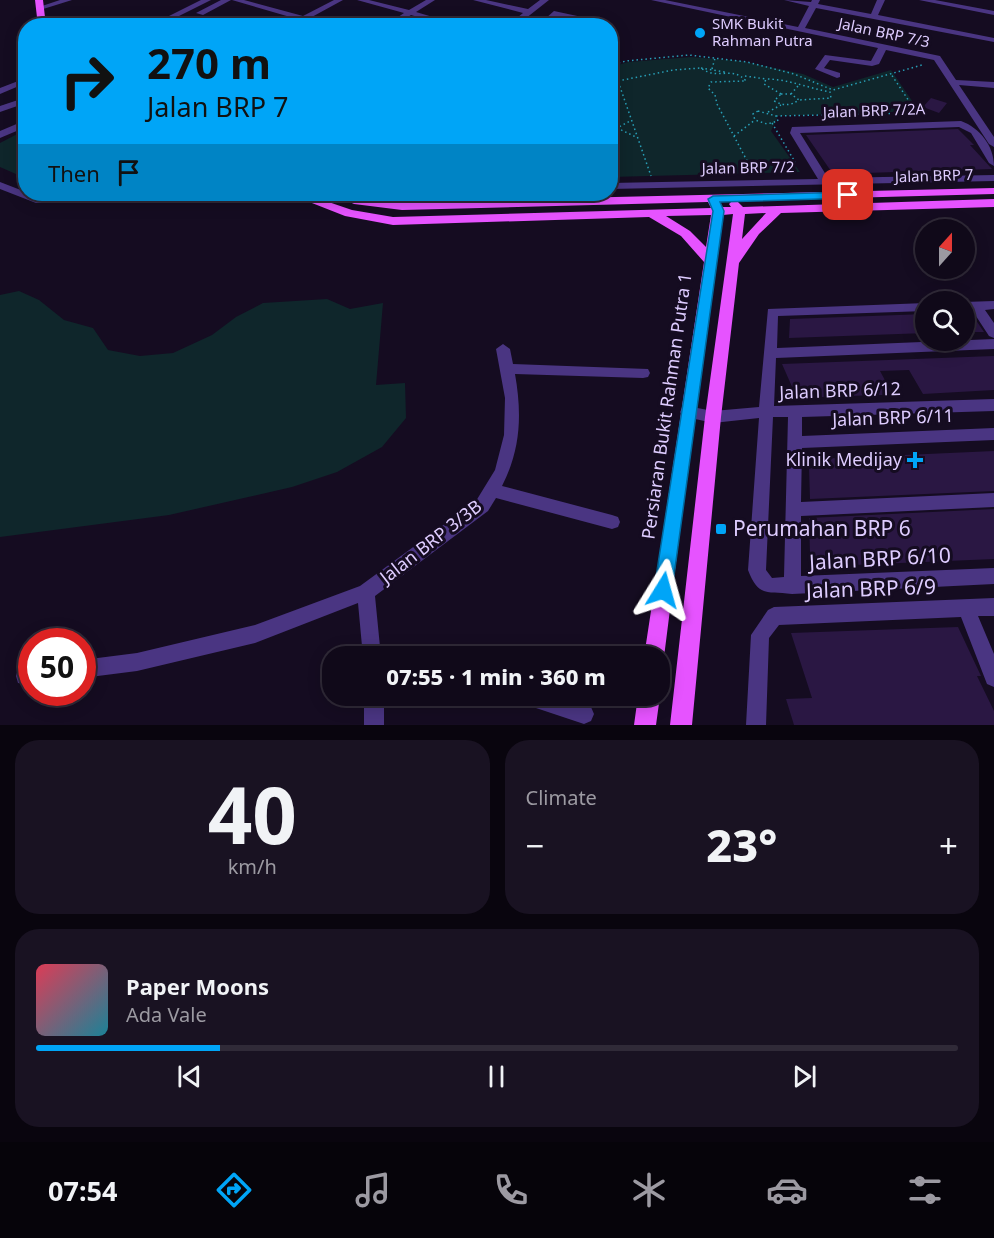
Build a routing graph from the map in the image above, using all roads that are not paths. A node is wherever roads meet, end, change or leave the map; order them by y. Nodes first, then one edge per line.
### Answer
1 (68, 0) edge
2 (207, 0) edge
3 (227, 0) edge
4 (236, 0) edge
5 (339, 0) edge
6 (361, 0) edge
7 (431, 0) edge
8 (477, 0) edge
9 (545, 0) edge
10 (655, 0) edge
11 (788, 0) edge
12 (880, 0) edge
13 (923, 0) edge
14 (815, 2) edge
15 (40, 4) edge
16 (529, 12) junction
17 (410, 13) junction
18 (994, 13) edge
19 (575, 17) joint
20 (873, 17) junction
21 (169, 18) edge
22 (190, 18) edge
23 (300, 18) edge
24 (306, 18) edge
25 (402, 18) edge
26 (429, 18) edge
27 (520, 18) edge
28 (550, 18) edge
29 (579, 18) edge
30 (800, 30) junction
31 (994, 40) edge
32 (883, 47) junction
33 (837, 75) dead end
34 (953, 82) junction
35 (18, 84) edge
36 (994, 85) edge
37 (18, 88) edge
38 (1, 91) edge
39 (18, 102) edge
40 (0, 109) edge
41 (18, 127) edge
42 (0, 135) edge
43 (994, 144) edge
44 (994, 163) edge
45 (994, 178) edge
46 (825, 182) junction
47 (0, 185) edge
48 (618, 186) edge
49 (994, 191) edge
50 (18, 192) edge
51 (732, 199) junction
52 (315, 201) edge
53 (362, 201) edge
54 (994, 203) edge
55 (716, 205) junction
56 (779, 209) junction
57 (739, 211) junction
58 (640, 214) junction
59 (710, 261) junction
60 (732, 270) junction
61 (975, 305) edge
62 (994, 305) edge
63 (915, 307) edge
64 (975, 311) edge
65 (994, 333) edge
66 (994, 344) edge
67 (503, 349) dead end
68 (769, 353) junction
69 (508, 369) junction
70 (643, 373) dead end
71 (994, 405) edge
72 (687, 412) junction
73 (766, 412) junction
74 (795, 412) junction
75 (713, 417) junction
76 (994, 434) edge
77 (794, 442) junction
78 (492, 489) junction
79 (994, 500) edge
80 (793, 509) junction
81 (612, 522) dead end
82 (994, 576) edge
83 (792, 586) junction
84 (366, 592) junction
85 (994, 607) edge
86 (966, 608) junction
87 (371, 646) edge
88 (655, 646) edge
89 (96, 667) edge
90 (994, 677) edge
91 (374, 706) edge
92 (559, 706) edge
93 (648, 706) edge
94 (584, 714) dead end
95 (374, 725) edge
96 (645, 725) edge
97 (681, 725) edge
98 (756, 725) edge

1 - 15 street
2 - 21 street
3 - 22 street
4 - 23 street
5 - 24 street
6 - 17 street
7 - 17 street
8 - 16 street
9 - 16 street
10 - 30 street, Jalan BRP 7/3
11 - 14 street
12 - 20 street
13 - 18 street
14 - 20 street
14 - 30 street
16 - 27 street
17 - 25 street
17 - 26 street
19 - 28 street
19 - 29 street
20 - 31 street
30 - 32 street, Jalan BRP 7/3
32 - 33 street
32 - 34 street, Jalan BRP 7/3
34 - 36 street
34 - 43 street, Jalan BRP 7/3
35 - 38 street
37 - 38 street
39 - 40 street
41 - 42 street
44 - 46 street, Jalan BRP 7/2A
45 - 46 street, Jalan BRP 7/2
46 - 48 street, Jalan BRP 7/2
47 - 50 street
49 - 51 main road, Jalan BRP 7
51 - 55 main road, Jalan BRP 7
51 - 57 main road
52 - 58 main road, Jalan BRP 7
53 - 55 main road, Jalan BRP 7
54 - 56 main road, Jalan BRP 7
55 - 57 main road, Jalan BRP 7
55 - 58 main road, Jalan BRP 7
55 - 59 main road, Persiaran Bukit Rahman Putra 1
56 - 57 main road, Jalan BRP 7
56 - 60 main road
57 - 60 main road
58 - 59 main road
59 - 72 main road, Persiaran Bukit Rahman Putra 1
60 - 75 main road
61 - 62 street
63 - 68 street
64 - 65 street
66 - 68 street
67 - 69 street, Jalan BRP 3/3B
68 - 73 street
69 - 70 street
69 - 78 street, Jalan BRP 3/3B
71 - 74 street, Jalan BRP 6/12
72 - 75 street, Jalan BRP 6/12
72 - 88 main road, Persiaran Bukit Rahman Putra 1
73 - 74 street, Jalan BRP 6/12
73 - 75 street, Jalan BRP 6/12
73 - 83 street, Jalan BRP 6/10
74 - 77 street
75 - 97 main road
76 - 77 street, Jalan BRP 6/11
77 - 80 street
78 - 81 street
78 - 84 street, Jalan BRP 3/3B
79 - 80 street
80 - 83 street
82 - 83 street, Jalan BRP 6/10
84 - 87 street, Jalan BRP 3/3B
84 - 89 street, Jalan BRP 3/3B
85 - 86 street, Jalan BRP 6/9
86 - 90 street
86 - 98 street, Jalan BRP 6/9
91 - 95 street
92 - 94 street
93 - 96 main road

